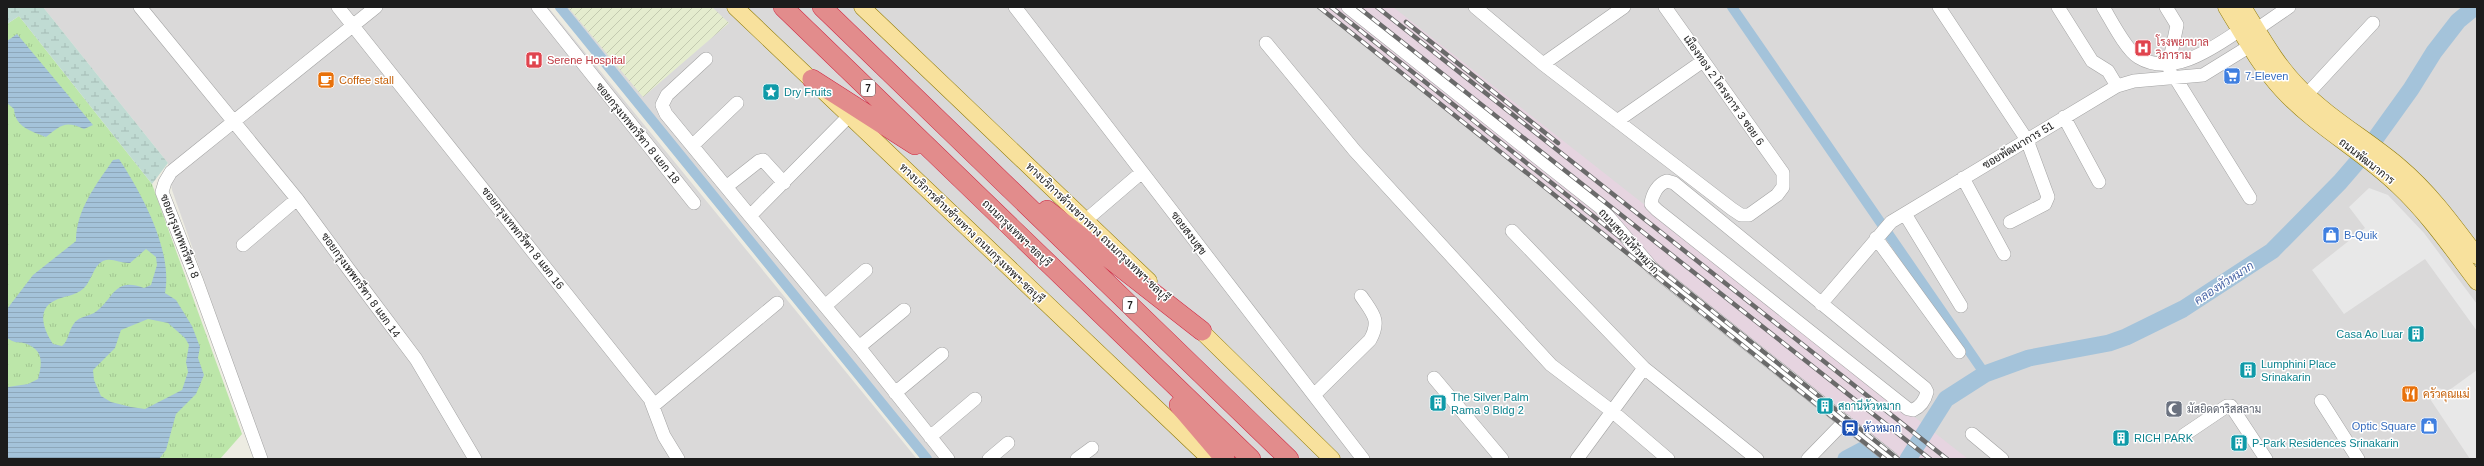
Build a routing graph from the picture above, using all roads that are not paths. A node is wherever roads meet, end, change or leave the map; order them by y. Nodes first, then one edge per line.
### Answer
1 (140, 7) edge
2 (338, 7) edge
3 (376, 7) edge
4 (538, 7) edge
5 (735, 7) edge
6 (784, 7) edge
7 (822, 7) edge
8 (862, 7) edge
9 (1015, 7) edge
10 (1348, 7) edge
11 (1475, 7) edge
12 (1624, 7) edge
13 (1664, 7) edge
14 (1939, 7) edge
15 (2058, 7) edge
16 (2102, 7) edge
17 (2166, 7) edge
18 (2226, 7) edge
19 (2243, 7) edge
20 (2289, 7) edge
21 (2373, 23) dead end
22 (353, 25) junction
23 (2257, 29) junction
24 (2240, 30) junction
25 (1266, 43) dead end
26 (2250, 46) junction
27 (706, 59) dead end
28 (1703, 61) junction
29 (1543, 64) junction
30 (2169, 64) junction
31 (812, 79) junction
32 (2174, 79) junction
33 (2117, 86) junction
34 (2312, 90) junction
35 (737, 103) dead end
36 (849, 116) junction
37 (2064, 117) junction
38 (233, 121) junction
39 (1617, 121) junction
40 (2355, 137) junction
41 (2027, 140) junction
42 (693, 145) junction
43 (971, 150) junction
44 (952, 169) junction
45 (1142, 172) junction
46 (1963, 178) junction
47 (2099, 182) dead end
48 (784, 183) junction
49 (726, 187) junction
50 (2250, 198) dead end
51 (297, 199) junction
52 (694, 203) dead end
53 (1905, 214) junction
54 (750, 216) junction
55 (1086, 220) junction
56 (2010, 222) dead end
57 (1512, 230) dead end
58 (1878, 236) junction
59 (2477, 243) edge
60 (243, 245) dead end
61 (2004, 254) dead end
62 (2477, 256) edge
63 (2477, 265) edge
64 (866, 270) dead end
65 (2477, 282) edge
66 (1361, 296) dead end
67 (777, 303) dead end
68 (1821, 304) junction
69 (824, 306) junction
70 (1961, 306) dead end
71 (904, 310) dead end
72 (1202, 331) junction
73 (1125, 339) junction
74 (859, 347) junction
75 (1959, 352) dead end
76 (942, 354) dead end
77 (1644, 368) junction
78 (1434, 378) dead end
79 (895, 393) junction
80 (1314, 395) junction
81 (975, 399) dead end
82 (2321, 401) dead end
83 (653, 406) junction
84 (1613, 412) junction
85 (1845, 421) junction
86 (1972, 434) dead end
87 (2184, 435) dead end
88 (930, 437) junction
89 (1008, 443) dead end
90 (1092, 448) dead end
91 (1196, 453) edge
92 (1889, 457) edge
93 (260, 459) edge
94 (475, 459) edge
95 (678, 459) edge
96 (948, 459) edge
97 (989, 459) edge
98 (1077, 459) edge
99 (1210, 459) edge
100 (1225, 459) edge
101 (1251, 459) edge
102 (1289, 459) edge
103 (1332, 459) edge
104 (1363, 459) edge
105 (1502, 459) edge
106 (1577, 459) edge
107 (1668, 459) edge
108 (1757, 459) edge
109 (1808, 459) edge
110 (2002, 459) edge
111 (2266, 459) edge
112 (2358, 459) edge

1 - 38 street, ซอยกรุงเทพกรีฑา 8 แยก 14
2 - 22 street, ซอยกรุงเทพกรีฑา 8 แยก 16
3 - 22 street, ซอยกรุงเทพกรีฑา 8
4 - 52 street, ซอยกรุงเทพกรีฑา 8 แยก 18
5 - 31 main road, ทางบริการด้านซ้ายทาง ถนนกรุงเทพฯ-ชลบุรี
6 - 44 highway, ถนนกรุงเทพฯ-ชลบุรี / 7
7 - 43 highway, 7
8 - 55 main road, ทางบริการด้านขวาทาง ถนนกรุงเทพฯ-ชลบุรี
9 - 45 street, ซอยสงบสุข
10 - 85 street, ถนนสถานีหัวหมาก
11 - 29 street
12 - 29 street
13 - 28 street, เมืองทอง 2 โครงการ 3 ซอย 6
14 - 41 street
15 - 33 street
16 - 30 street
17 - 30 street
18 - 24 main road, ถนนพัฒนาการ
19 - 23 main road, ถนนพัฒนาการ
20 - 23 street
21 - 34 street
22 - 38 street, ซอยกรุงเทพกรีฑา 8
22 - 83 street, ซอยกรุงเทพกรีฑา 8 แยก 16
23 - 34 main road, ถนนพัฒนาการ
23 - 40 main road, ถนนพัฒนาการ
24 - 26 main road, ถนนพัฒนาการ
24 - 30 street
25 - 84 street
26 - 32 street, ซอยพัฒนาการ 51
26 - 40 main road, ถนนพัฒนาการ
27 - 42 street
28 - 39 street
28 - 39 street, เมืองทอง 2 โครงการ 3 ซอย 6
29 - 39 street
30 - 32 street
31 - 36 main road, ทางบริการด้านซ้ายทาง ถนนกรุงเทพฯ-ชลบุรี
31 - 44 highway
32 - 33 street, ซอยพัฒนาการ 51
32 - 50 street
33 - 37 street, ซอยพัฒนาการ 51
34 - 40 main road, ถนนพัฒนาการ
35 - 42 street
36 - 48 street
36 - 91 main road, ทางบริการด้านซ้ายทาง ถนนกรุงเทพฯ-ชลบุรี
37 - 41 street, ซอยพัฒนาการ 51
37 - 47 street
38 - 51 street, ซอยกรุงเทพกรีฑา 8 แยก 14
38 - 93 street, ซอยกรุงเทพกรีฑา 8
40 - 59 main road, ถนนพัฒนาการ
40 - 62 main road, ถนนพัฒนาการ
40 - 63 main road, ถนนพัฒนาการ
40 - 65 main road, ถนนพัฒนาการ
41 - 46 street, ซอยพัฒนาการ 51
41 - 56 street
42 - 49 street
43 - 72 highway
43 - 102 highway, 7
44 - 73 highway, ถนนกรุงเทพฯ-ชลบุรี / 7
45 - 55 street
45 - 80 street, ซอยสงบสุข
46 - 53 street, ซอยพัฒนาการ 51
46 - 61 street
48 - 49 street
48 - 54 street
49 - 54 street
51 - 60 street
51 - 94 street, ซอยกรุงเทพกรีฑา 8 แยก 14
53 - 58 street, ซอยพัฒนาการ 51
53 - 70 street
54 - 69 street
55 - 72 main road, ทางบริการด้านขวาทาง ถนนกรุงเทพฯ-ชลบุรี
57 - 77 street
58 - 68 street, ซอยพัฒนาการ 51
58 - 75 street
64 - 69 street
66 - 80 street
67 - 83 street
68 - 68 street
69 - 74 street
71 - 74 street
72 - 103 main road, ทางบริการด้านขวาทาง ถนนกรุงเทพฯ-ชลบุรี
73 - 100 highway
73 - 101 highway, ถนนกรุงเทพฯ-ชลบุรี / 7
74 - 79 street
76 - 79 street
77 - 84 street
77 - 108 street
78 - 105 street
79 - 88 street
80 - 104 street, ซอยสงบสุข
81 - 88 street
82 - 112 street
83 - 95 street, ซอยกรุงเทพกรีฑา 8 แยก 16
84 - 106 street
84 - 107 street
85 - 92 street, ถนนสถานีหัวหมาก
85 - 109 street
86 - 110 street
87 - 111 street
88 - 96 street
89 - 97 street
90 - 98 street
91 - 99 main road, ทางบริการด้านซ้ายทาง ถนนกรุงเทพฯ-ชลบุรี

